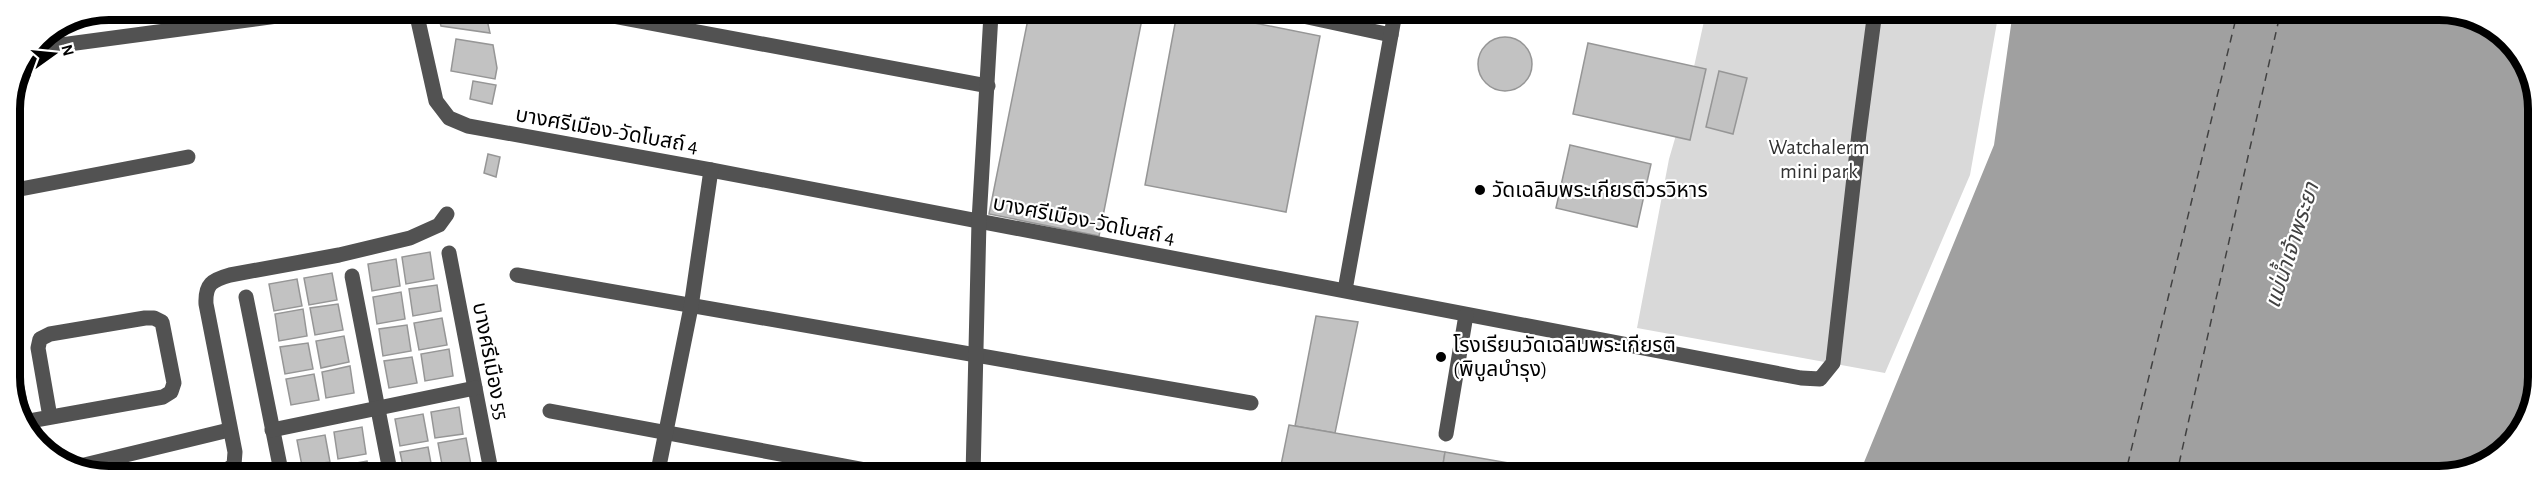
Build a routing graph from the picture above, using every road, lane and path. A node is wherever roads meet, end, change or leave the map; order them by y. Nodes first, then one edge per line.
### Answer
1 (255, 19) edge
2 (418, 19) edge
3 (628, 19) edge
4 (991, 19) edge
5 (1334, 19) edge
6 (1394, 19) edge
7 (1874, 19) edge
8 (1391, 34) junction
9 (45, 47) edge
10 (988, 86) junction
11 (188, 156) dead end
12 (711, 170) junction
13 (19, 189) edge
14 (447, 214) dead end
15 (979, 221) junction
16 (449, 253) dead end
17 (517, 275) dead end
18 (352, 276) dead end
19 (1344, 290) junction
20 (246, 297) dead end
21 (691, 307) junction
22 (1466, 315) junction
23 (976, 356) junction
24 (475, 388) junction
25 (1251, 403) dead end
26 (378, 407) junction
27 (550, 411) dead end
28 (50, 417) junction
29 (31, 421) edge
30 (272, 429) junction
31 (229, 430) junction
32 (665, 432) junction
33 (1446, 434) dead end
34 (89, 464) edge
35 (233, 466) edge
36 (280, 466) edge
37 (389, 466) edge
38 (490, 466) edge
39 (659, 466) edge
40 (845, 466) edge
41 (973, 466) edge

1 - 9 street
2 - 12 street, บางศรีเมือง-วัดโบสถ์ 4
3 - 10 street
4 - 10 street
5 - 8 street
6 - 8 street
7 - 22 street, บางศรีเมือง-วัดโบสถ์ 4
8 - 19 street
10 - 15 street
11 - 13 street
12 - 15 street, บางศรีเมือง-วัดโบสถ์ 4
12 - 21 street
14 - 31 street
15 - 19 street, บางศรีเมือง-วัดโบสถ์ 4
15 - 23 street
16 - 24 street, บางศรีเมือง 55
17 - 21 street
18 - 26 street
19 - 22 street, บางศรีเมือง-วัดโบสถ์ 4
20 - 30 street
21 - 23 street
21 - 32 street
22 - 33 street
23 - 25 street
23 - 41 street
24 - 26 street
24 - 38 street, บางศรีเมือง 55
26 - 30 street
26 - 37 street
27 - 32 street
28 - 28 street
28 - 29 street
30 - 36 street
31 - 34 street
31 - 35 street
32 - 39 street
32 - 40 street

